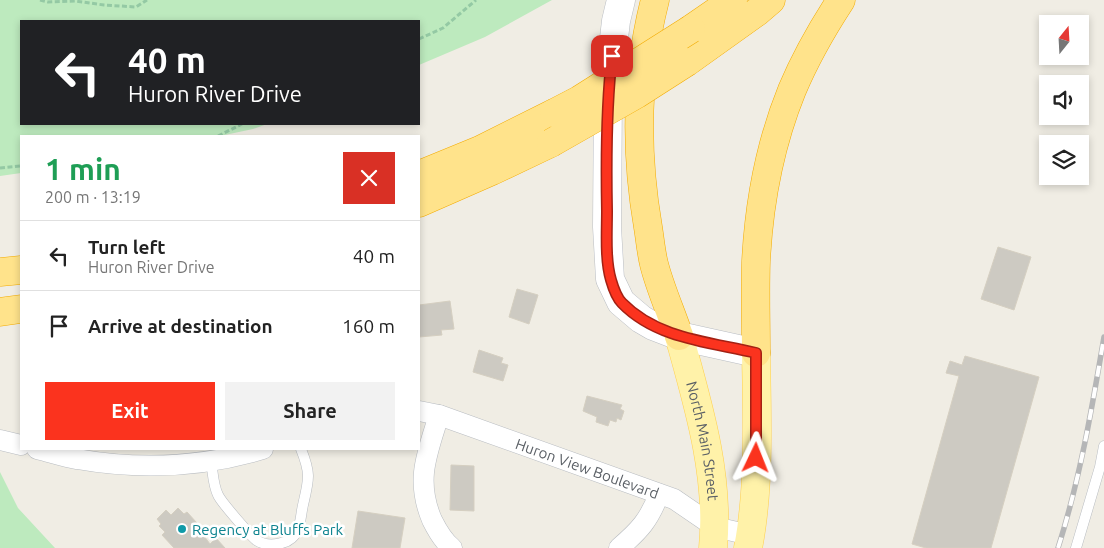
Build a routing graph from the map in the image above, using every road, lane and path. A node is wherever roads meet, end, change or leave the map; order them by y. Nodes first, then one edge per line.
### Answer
1 (40, 0) edge
2 (75, 0) edge
3 (147, 0) edge
4 (476, 0) edge
5 (655, 0) edge
6 (733, 0) edge
7 (771, 0) edge
8 (840, 0) edge
9 (618, 10) edge
10 (420, 39) edge
11 (240, 125) edge
12 (220, 135) edge
13 (20, 166) edge
14 (0, 168) edge
15 (420, 175) edge
16 (420, 203) edge
17 (20, 270) edge
18 (0, 272) edge
19 (20, 309) edge
20 (0, 312) edge
21 (679, 336) junction
22 (756, 353) junction
23 (420, 410) edge
24 (439, 415) junction
25 (0, 440) edge
26 (20, 445) edge
27 (1104, 446) edge
28 (41, 450) edge
29 (259, 450) edge
30 (301, 450) edge
31 (211, 462) junction
32 (659, 494) junction
33 (714, 538) edge
34 (749, 541) edge
35 (452, 548) edge
36 (618, 548) edge
37 (1076, 548) edge

1 - 2 path
2 - 3 path
4 - 10 path
5 - 21 highway
6 - 15 highway, bridge
7 - 16 highway, bridge
8 - 22 highway
9 - 21 street
11 - 12 path
13 - 14 path
17 - 18 highway
19 - 20 highway
21 - 22 street
21 - 33 main road, North Main Street
22 - 34 main road
23 - 24 street, Huron View Boulevard
24 - 32 street, Huron View Boulevard
24 - 35 street
25 - 26 street
27 - 37 lane
28 - 31 street
29 - 31 street
30 - 31 lane
32 - 33 street, Huron View Boulevard
32 - 36 street
33 - 34 street, Huron View Boulevard

